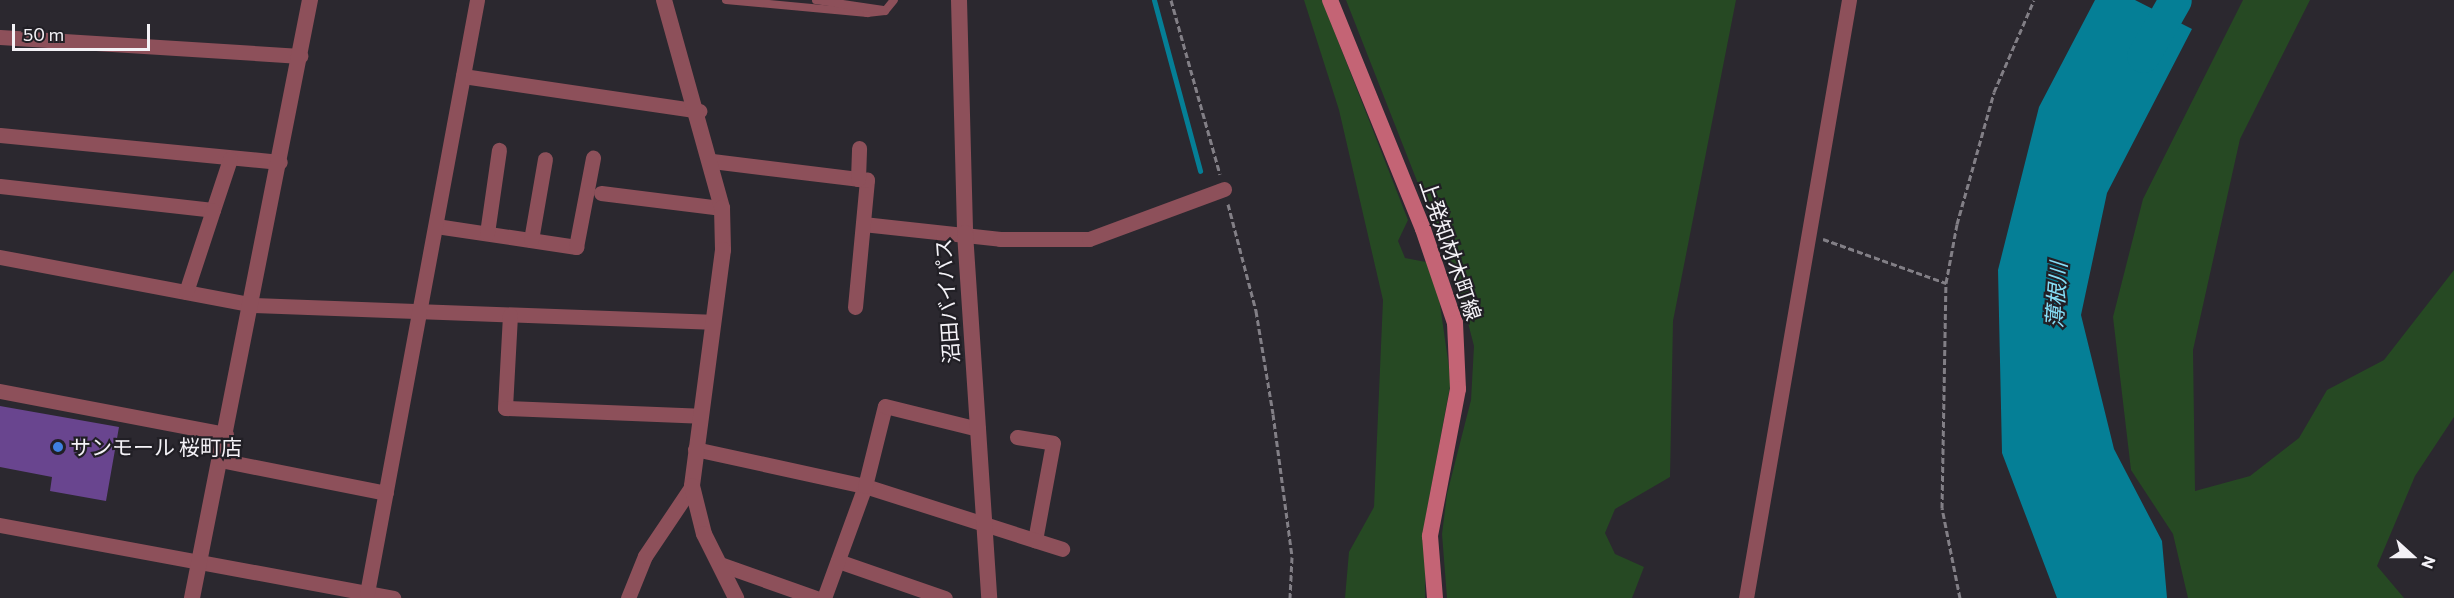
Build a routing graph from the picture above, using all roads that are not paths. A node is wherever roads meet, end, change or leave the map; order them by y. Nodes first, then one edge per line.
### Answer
1 (310, 0) edge
2 (477, 0) edge
3 (664, 0) edge
4 (726, 0) edge
5 (816, 0) edge
6 (894, 0) edge
7 (960, 0) edge
8 (1330, 0) edge
9 (1849, 0) edge
10 (885, 11) junction
11 (0, 37) edge
12 (300, 56) junction
13 (463, 76) junction
14 (699, 111) junction
15 (0, 135) edge
16 (859, 148) dead end
17 (500, 150) dead end
18 (230, 159) junction
19 (545, 159) dead end
20 (593, 159) dead end
21 (712, 160) junction
22 (280, 162) junction
23 (858, 179) junction
24 (0, 186) edge
25 (1224, 189) road end
26 (601, 193) dead end
27 (722, 208) junction
28 (213, 210) junction
29 (862, 224) junction
30 (436, 226) junction
31 (487, 233) junction
32 (965, 233) junction
33 (531, 240) junction
34 (0, 257) edge
35 (186, 292) junction
36 (253, 305) junction
37 (855, 307) dead end
38 (420, 312) junction
39 (510, 315) junction
40 (711, 322) junction
41 (0, 391) edge
42 (700, 416) junction
43 (978, 429) junction
44 (226, 434) junction
45 (1017, 437) dead end
46 (695, 449) junction
47 (220, 460) junction
48 (692, 486) junction
49 (865, 486) junction
50 (386, 493) junction
51 (987, 522) junction
52 (0, 525) edge
53 (1035, 540) junction
54 (1062, 549) dead end
55 (199, 561) junction
56 (838, 561) junction
57 (720, 564) junction
58 (367, 593) junction
59 (192, 598) edge
60 (393, 598) edge
61 (628, 598) edge
62 (736, 598) edge
63 (816, 598) edge
64 (824, 598) edge
65 (945, 598) edge
66 (989, 598) edge
67 (1435, 598) edge
68 (1746, 598) edge

1 - 12 street
2 - 13 street
3 - 14 street
4 - 10 lane
5 - 10 lane
6 - 10 lane
7 - 32 street, 沼田バイパス
8 - 67 main road, 上発知材木町線
9 - 68 street
11 - 12 street
12 - 22 street
13 - 14 street
13 - 30 street
14 - 21 street
15 - 18 street
16 - 23 street
17 - 31 street
18 - 22 street
18 - 28 street
19 - 33 street
20 - 33 street
21 - 23 street
21 - 27 street
22 - 36 street
23 - 29 street
24 - 28 street
25 - 32 street
26 - 27 street
27 - 40 street
28 - 35 street
29 - 32 street
29 - 37 street
30 - 31 street
30 - 38 street
31 - 33 street
32 - 43 street, 沼田バイパス
34 - 35 street
35 - 36 street
36 - 38 street
36 - 44 street
38 - 39 street
38 - 50 street
39 - 40 street
39 - 42 street
40 - 42 street
41 - 44 street
42 - 46 street
43 - 49 street
43 - 51 street, 沼田バイパス
44 - 47 street
45 - 53 street
46 - 48 street
46 - 49 street
47 - 50 street
47 - 55 street
48 - 57 street
48 - 61 street
49 - 51 street
49 - 56 street
50 - 58 street
51 - 53 street
51 - 66 street, 沼田バイパス
52 - 55 street
53 - 54 street
55 - 58 street
55 - 59 street
56 - 64 street
56 - 65 street
57 - 62 street
57 - 63 street
58 - 60 street

